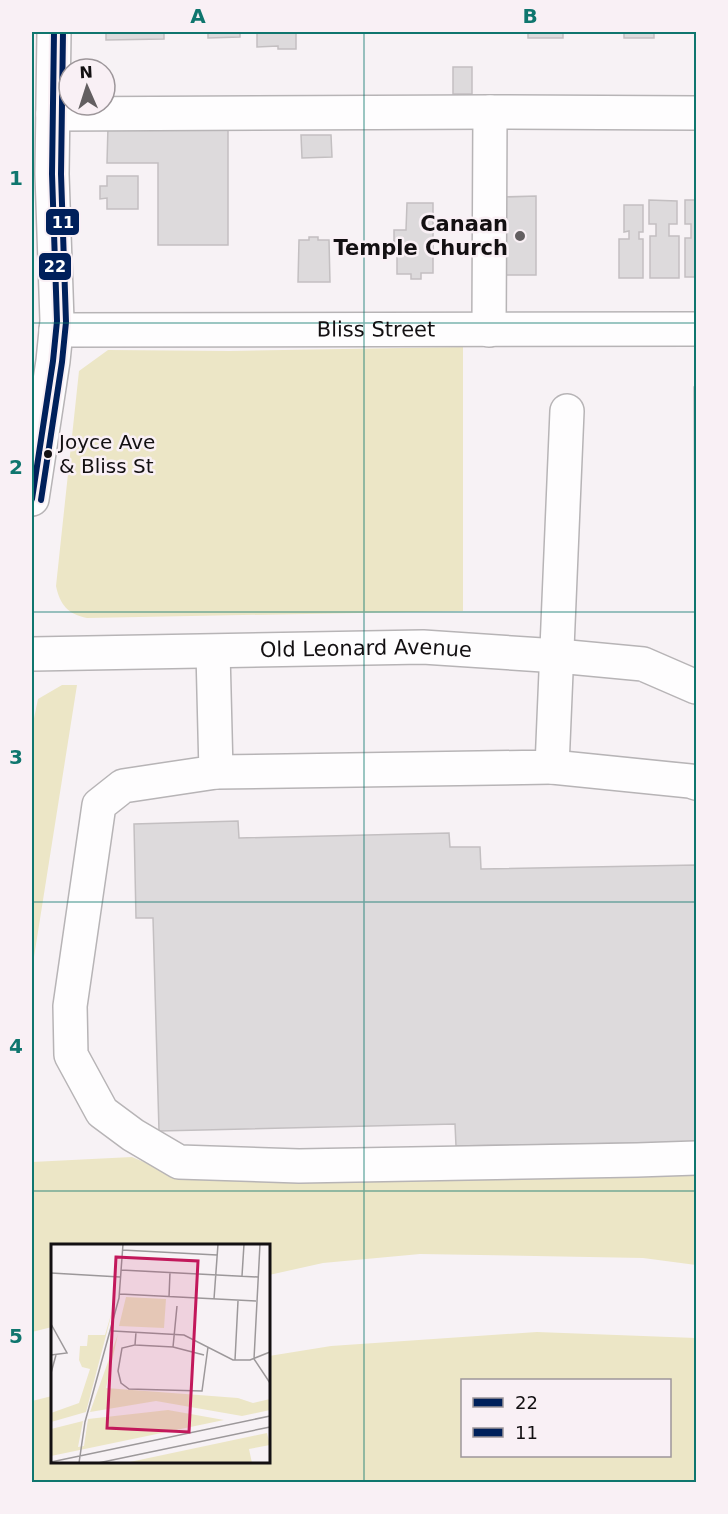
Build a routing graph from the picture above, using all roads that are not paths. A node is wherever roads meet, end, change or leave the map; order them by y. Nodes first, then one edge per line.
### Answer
1 (54, 32) edge
2 (490, 112) junction
3 (696, 112) edge
4 (53, 114) junction
5 (42, 174) edge
6 (696, 329) edge
7 (56, 330) junction
8 (489, 330) junction
9 (567, 411) dead end
10 (32, 499) edge
11 (213, 652) junction
12 (32, 654) edge
13 (558, 656) junction
14 (696, 687) edge
15 (552, 767) junction
16 (216, 772) junction
17 (696, 783) edge
18 (696, 1158) edge

1 - 4 street
2 - 3 street
2 - 4 street
2 - 8 street
4 - 5 street
5 - 7 street
6 - 8 street, Bliss Street
7 - 8 street, Bliss Street
7 - 10 street
9 - 13 street
11 - 12 street, Old Leonard Avenue
11 - 13 street, Old Leonard Avenue
11 - 16 street
13 - 14 street, Old Leonard Avenue
13 - 15 street
15 - 16 street
15 - 17 street
16 - 18 street

